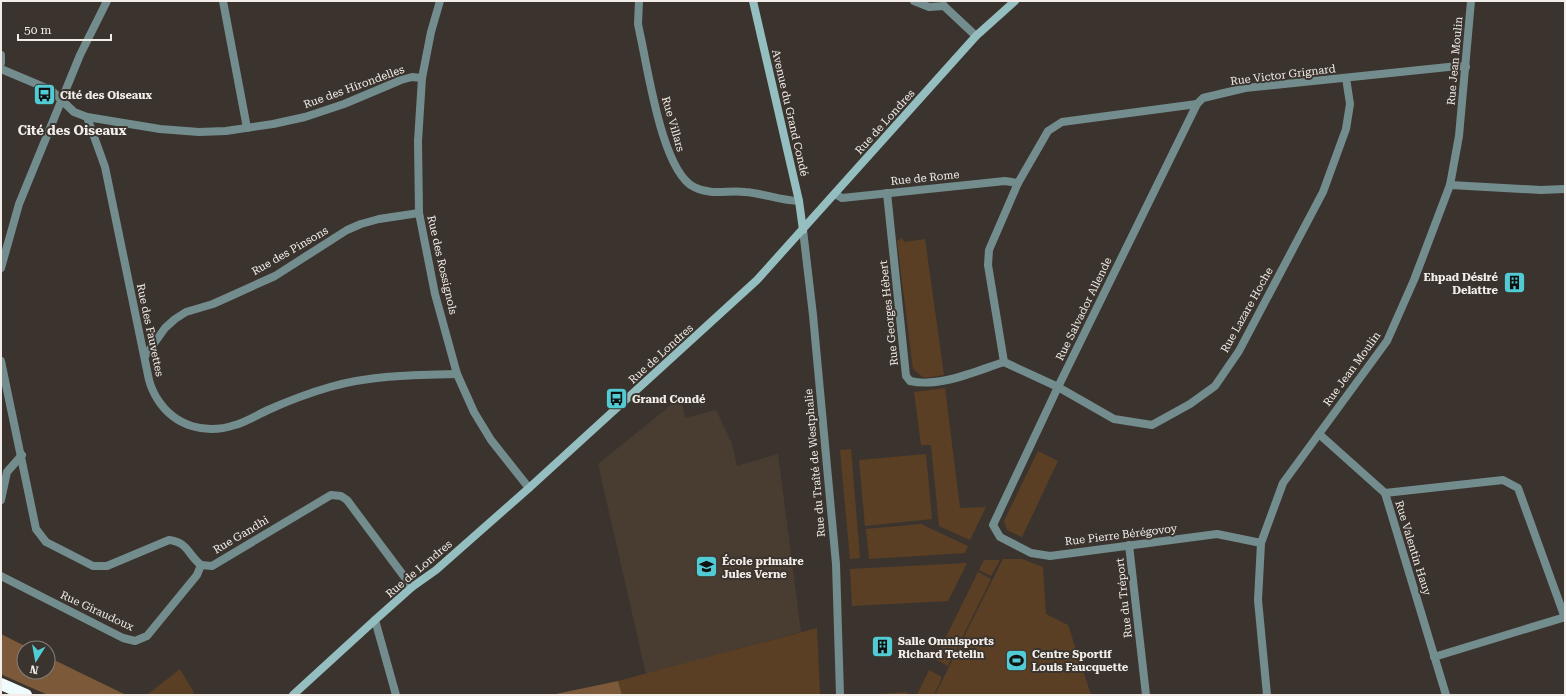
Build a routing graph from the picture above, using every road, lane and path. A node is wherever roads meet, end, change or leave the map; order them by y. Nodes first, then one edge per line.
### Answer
1 (107, 1) edge
2 (223, 1) edge
3 (440, 1) edge
4 (639, 1) edge
5 (753, 1) edge
6 (914, 1) edge
7 (1015, 1) edge
8 (1471, 1) edge
9 (944, 3) edge
10 (976, 36) junction
11 (1, 55) edge
12 (1, 63) edge
13 (1466, 67) junction
14 (1, 69) edge
15 (422, 78) junction
16 (1346, 78) junction
17 (62, 100) junction
18 (1197, 104) junction
19 (87, 117) junction
20 (247, 128) junction
21 (1018, 183) junction
22 (1450, 185) junction
23 (1565, 189) edge
24 (887, 193) junction
25 (835, 194) junction
26 (799, 201) junction
27 (419, 213) junction
28 (803, 230) junction
29 (1, 268) edge
30 (145, 356) junction
31 (1, 361) edge
32 (1004, 362) junction
33 (457, 374) junction
34 (1058, 387) junction
35 (1319, 434) junction
36 (22, 455) junction
37 (529, 488) junction
38 (1385, 493) junction
39 (1, 500) edge
40 (993, 525) joint
41 (1262, 543) junction
42 (1129, 545) junction
43 (201, 566) junction
44 (1, 576) edge
45 (412, 587) junction
46 (1565, 617) edge
47 (375, 620) junction
48 (1434, 657) junction
49 (1, 684) edge
50 (26, 695) edge
51 (293, 695) edge
52 (396, 695) edge
53 (840, 695) edge
54 (1146, 695) edge
55 (1267, 695) edge
56 (1446, 695) edge

1 - 17 street
2 - 20 street
3 - 15 street, Rue des Rossignols
4 - 26 street, Rue Villars
5 - 26 street, Avenue du Grand Condé
6 - 9 street
7 - 10 street, Rue de Londres
8 - 13 street, Rue Jean Moulin
9 - 10 street
10 - 25 street, Rue de Londres
11 - 12 street
13 - 16 street, Rue Victor Grignard
13 - 22 street, Rue Jean Moulin
14 - 17 street, Rue des Hirondelles
15 - 20 street, Rue des Hirondelles
15 - 27 street, Rue des Rossignols
16 - 18 street, Rue Victor Grignard
16 - 34 street, Rue Lazare Hoche
17 - 19 street, Rue des Hirondelles
17 - 29 street
18 - 21 street, Rue Victor Grignard
18 - 34 street, Rue Salvador Allende
19 - 20 street, Rue des Hirondelles
19 - 30 street, Rue des Fauvettes
21 - 24 street, Rue de Rome
21 - 32 street
22 - 23 street
22 - 35 street, Rue Jean Moulin
24 - 25 street, Rue de Rome
24 - 32 street, Rue Georges Hébert
25 - 28 street, Rue de Londres
26 - 28 street, Avenue du Grand Condé
27 - 30 street, Rue des Pinsons
27 - 33 street, Rue des Rossignols
28 - 37 street, Rue de Londres
28 - 53 street, Rue du Traîté de Westphalie
30 - 33 street, Rue des Fauvettes
31 - 36 street
32 - 34 street
33 - 37 street, Rue des Rossignols
34 - 40 street, Rue Salvador Allende
35 - 38 street, Rue Valentin Hauy
35 - 41 street, Rue Jean Moulin
36 - 39 street
36 - 43 street
37 - 45 street, Rue de Londres
38 - 46 street
38 - 48 street, Rue Valentin Hauy
40 - 42 street, Rue Pierre Bérégovoy
41 - 42 street, Rue Pierre Bérégovoy
41 - 55 street, Rue Jean Moulin
42 - 54 street, Rue du Tréport
43 - 44 street, Rue Giraudoux
43 - 45 street, Rue Gandhi
45 - 47 street, Rue de Londres
46 - 48 street
47 - 51 street, Rue de Londres
47 - 52 street
48 - 56 street, Rue Valentin Hauy
49 - 50 highway

